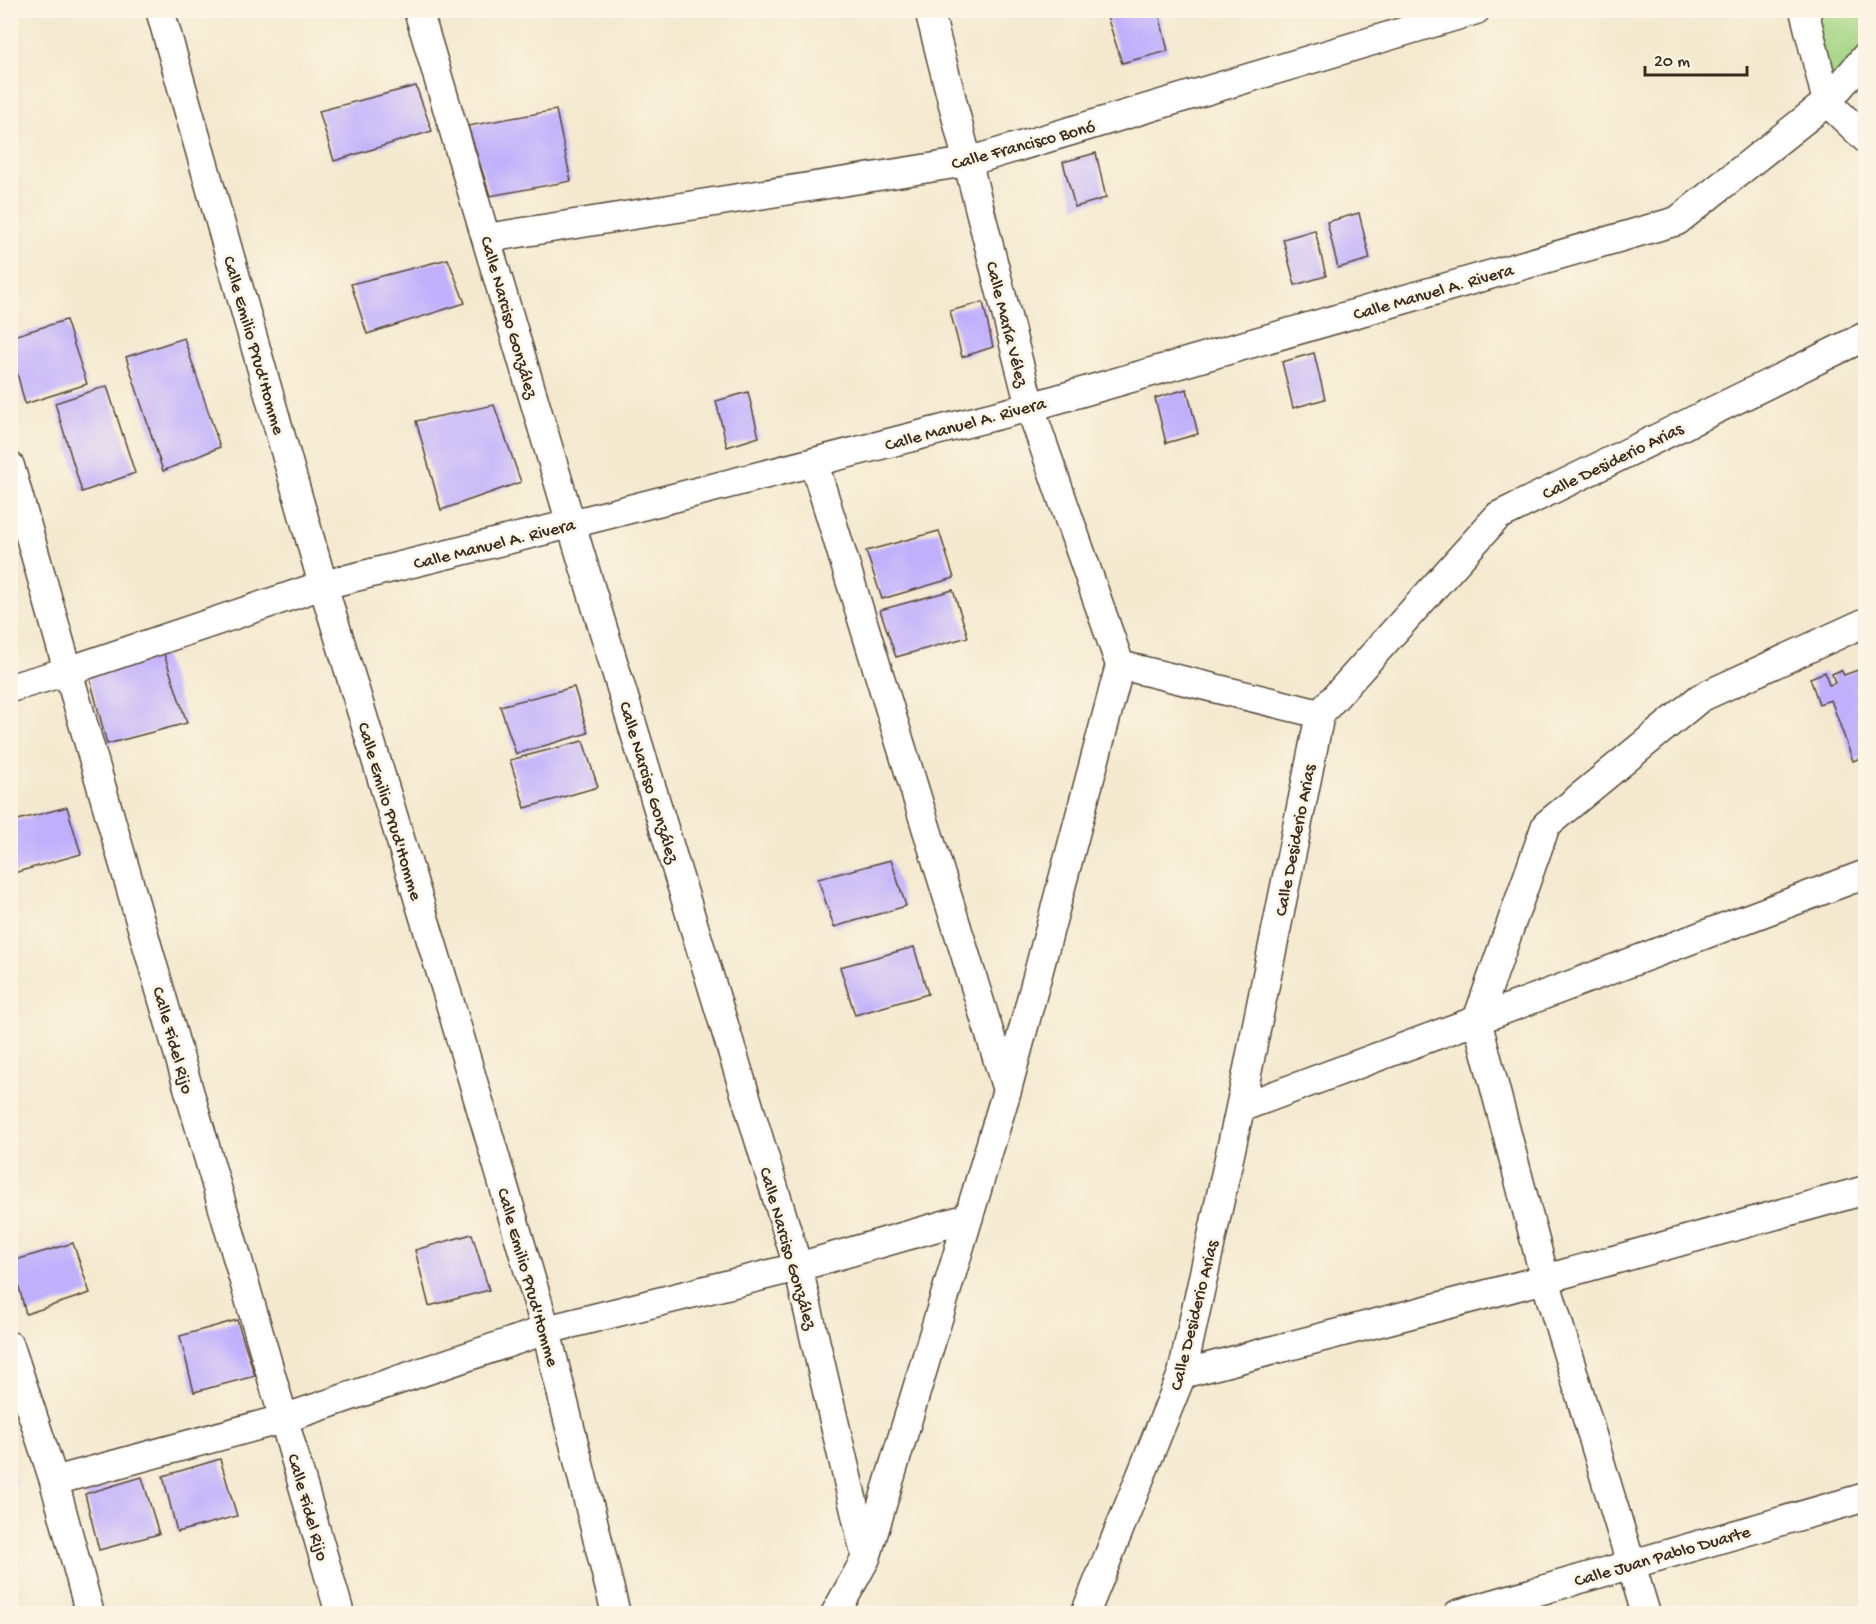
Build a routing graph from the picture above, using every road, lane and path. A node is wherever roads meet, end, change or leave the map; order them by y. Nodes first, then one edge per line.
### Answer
1 (160, 10) edge
2 (418, 10) edge
3 (929, 10) edge
4 (1476, 10) edge
5 (1804, 10) edge
6 (1866, 56) edge
7 (1827, 102) junction
8 (1866, 139) edge
9 (967, 162) junction
10 (487, 238) junction
11 (1866, 336) edge
12 (1030, 406) junction
13 (814, 463) junction
14 (10, 466) edge
15 (571, 524) junction
16 (323, 585) junction
17 (1866, 622) edge
18 (1120, 665) junction
19 (68, 671) junction
20 (10, 688) edge
21 (1320, 714) junction
22 (1866, 874) edge
23 (1476, 1020) junction
24 (1007, 1090) junction
25 (1240, 1108) junction
26 (1866, 1190) edge
27 (968, 1218) junction
28 (798, 1267) junction
29 (1545, 1279) junction
30 (546, 1330) junction
31 (10, 1346) edge
32 (1182, 1374) junction
33 (283, 1419) junction
34 (54, 1481) junction
35 (1866, 1497) edge
36 (867, 1558) junction
37 (1631, 1564) junction
38 (90, 1614) edge
39 (340, 1614) edge
40 (616, 1614) edge
41 (835, 1614) edge
42 (1085, 1614) edge
43 (1458, 1614) edge
44 (1646, 1614) edge

1 - 16 street, Calle Emilio Prud'Homme
2 - 10 street, Calle Narciso González
3 - 9 street, Calle María Vélez
4 - 9 street, Calle Francisco Bonó
5 - 7 street
6 - 7 street, Calle Manuel A. Rivera
7 - 8 street
7 - 12 street, Calle Manuel A. Rivera
9 - 10 street, Calle Francisco Bonó
9 - 12 street, Calle María Vélez
10 - 15 street, Calle Narciso González
11 - 21 street, Calle Desiderio Arias
12 - 13 street, Calle Manuel A. Rivera
12 - 18 street, Calle María Vélez
13 - 15 street, Calle Manuel A. Rivera
13 - 24 street
14 - 19 street, Calle Fidel Rijo
15 - 16 street, Calle Manuel A. Rivera
15 - 28 street, Calle Narciso González
16 - 19 street, Calle Manuel A. Rivera
16 - 30 street, Calle Emilio Prud'Homme
17 - 23 street
18 - 21 street
18 - 24 street
19 - 20 street, Calle Manuel A. Rivera
19 - 33 street, Calle Fidel Rijo
21 - 25 street, Calle Desiderio Arias
22 - 23 street
23 - 25 street
23 - 29 street
24 - 27 street
25 - 32 street, Calle Desiderio Arias
26 - 29 street
27 - 28 street
27 - 36 street
28 - 30 street
28 - 36 street, Calle Narciso González
29 - 32 street
29 - 37 street
30 - 33 street
30 - 40 street, Calle Emilio Prud'Homme
31 - 34 street
32 - 42 street, Calle Desiderio Arias
33 - 34 street
33 - 39 street, Calle Fidel Rijo
34 - 38 street
35 - 37 street, Calle Juan Pablo Duarte
36 - 41 street
37 - 43 street, Calle Juan Pablo Duarte
37 - 44 street

